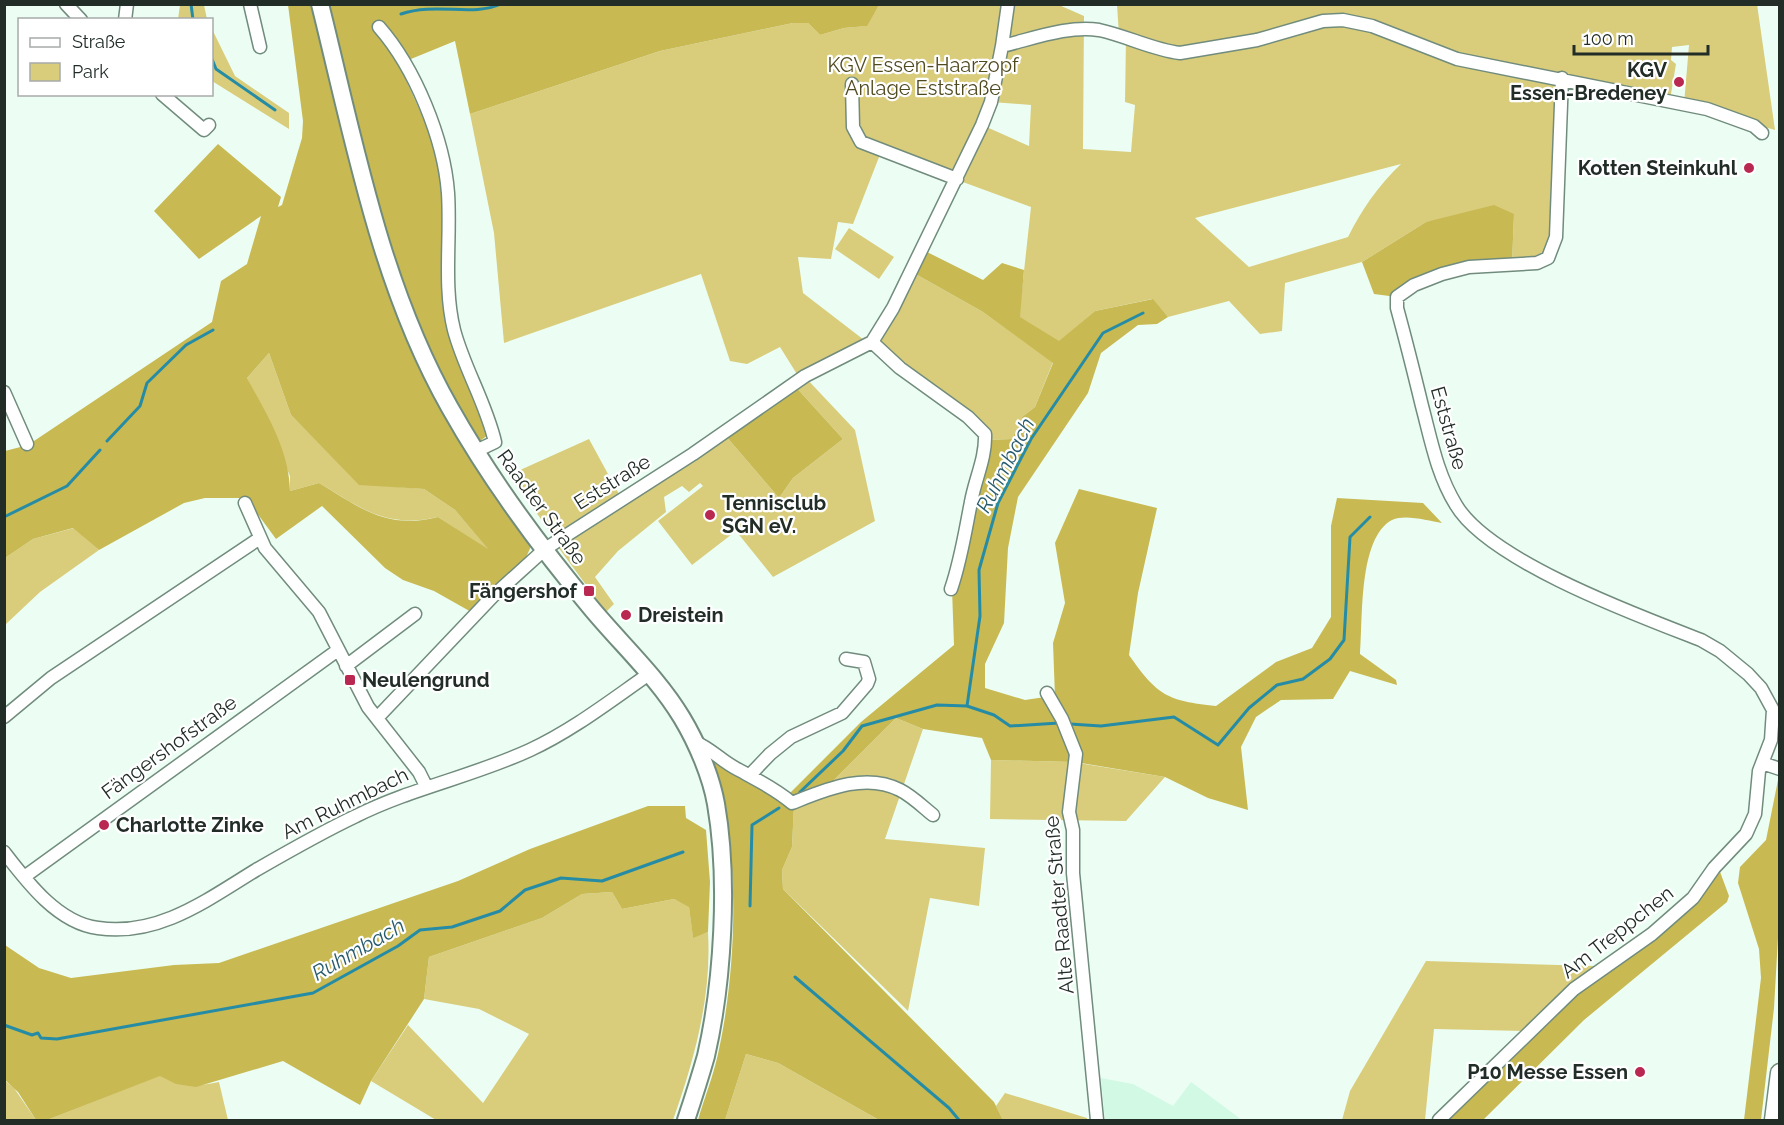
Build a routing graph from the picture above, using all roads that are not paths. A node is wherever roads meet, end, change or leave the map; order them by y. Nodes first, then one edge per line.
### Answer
1 (66, 4) edge
2 (250, 4) edge
3 (320, 4) edge
4 (1008, 4) edge
5 (79, 18) edge
6 (379, 27) dead end
7 (1002, 46) junction
8 (260, 47) dead end
9 (1562, 78) junction
10 (852, 84) dead end
11 (164, 96) edge
12 (209, 125) dead end
13 (1762, 133) dead end
14 (957, 179) junction
15 (872, 342) junction
16 (4, 392) edge
17 (27, 444) dead end
18 (476, 451) junction
19 (245, 503) dead end
20 (261, 538) junction
21 (545, 549) junction
22 (951, 589) dead end
23 (415, 614) dead end
24 (338, 650) junction
25 (846, 659) dead end
26 (346, 666) junction
27 (649, 674) junction
28 (1047, 693) dead end
29 (4, 717) edge
30 (377, 718) junction
31 (694, 742) junction
32 (1762, 763) junction
33 (1779, 769) edge
34 (750, 775) junction
35 (426, 786) junction
36 (933, 815) dead end
37 (4, 852) edge
38 (24, 877) junction
39 (1779, 1073) edge
40 (686, 1120) edge
41 (1097, 1120) edge
42 (1439, 1120) edge
43 (1774, 1120) edge

1 - 5 street
2 - 8 street
3 - 18 main road, Raadter Straße
4 - 7 street
6 - 18 street
7 - 9 street
7 - 14 street
9 - 13 street
9 - 32 street, Eststraße
10 - 14 street
11 - 12 street
14 - 15 street
15 - 21 street, Eststraße
15 - 22 street
16 - 17 street
18 - 21 main road, Raadter Straße
19 - 20 street
20 - 24 street
20 - 29 street
21 - 27 main road, Raadter Straße
21 - 30 street, Eststraße
23 - 26 street
24 - 26 street
24 - 38 street, Fängershofstraße
25 - 34 street
26 - 30 street
27 - 31 main road, Raadter Straße
27 - 35 street, Am Ruhmbach
28 - 41 street, Alte Raadter Straße
30 - 35 street
31 - 34 street
31 - 40 main road, Raadter Straße
32 - 33 street
32 - 42 street, Am Treppchen
34 - 36 street
35 - 38 street, Am Ruhmbach
37 - 38 street, Am Ruhmbach
39 - 43 highway

